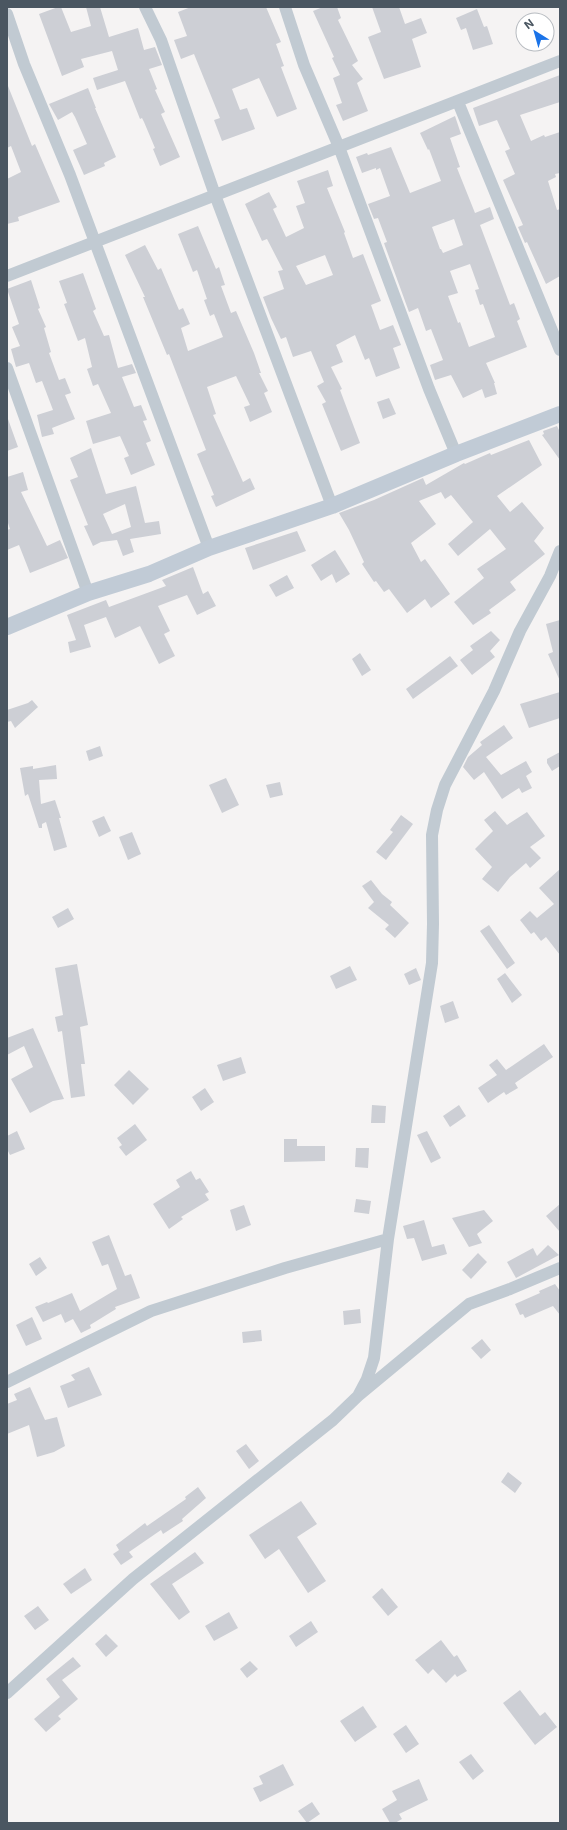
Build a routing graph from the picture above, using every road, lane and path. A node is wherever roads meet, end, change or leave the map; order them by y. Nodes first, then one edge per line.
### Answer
1 (145, 7) edge
2 (285, 7) edge
3 (7, 14) edge
4 (560, 61) edge
5 (458, 102) junction
6 (339, 147) junction
7 (215, 195) junction
8 (94, 242) junction
9 (7, 276) edge
10 (560, 350) edge
11 (7, 368) edge
12 (560, 414) edge
13 (456, 454) junction
14 (332, 506) junction
15 (209, 548) junction
16 (560, 550) edge
17 (88, 592) junction
18 (7, 627) edge
19 (388, 1239) junction
20 (560, 1268) edge
21 (7, 1382) edge
22 (358, 1396) junction
23 (7, 1693) edge

1 - 7 street
2 - 6 street
3 - 8 street
4 - 5 street
5 - 6 street
5 - 10 street
6 - 7 street
6 - 13 street
7 - 8 street
7 - 14 street
8 - 9 street
8 - 15 street
11 - 17 street
12 - 13 street
13 - 14 street
14 - 15 street
15 - 17 street
16 - 19 street
17 - 18 street
19 - 21 street
19 - 22 street
20 - 22 street
22 - 23 street

